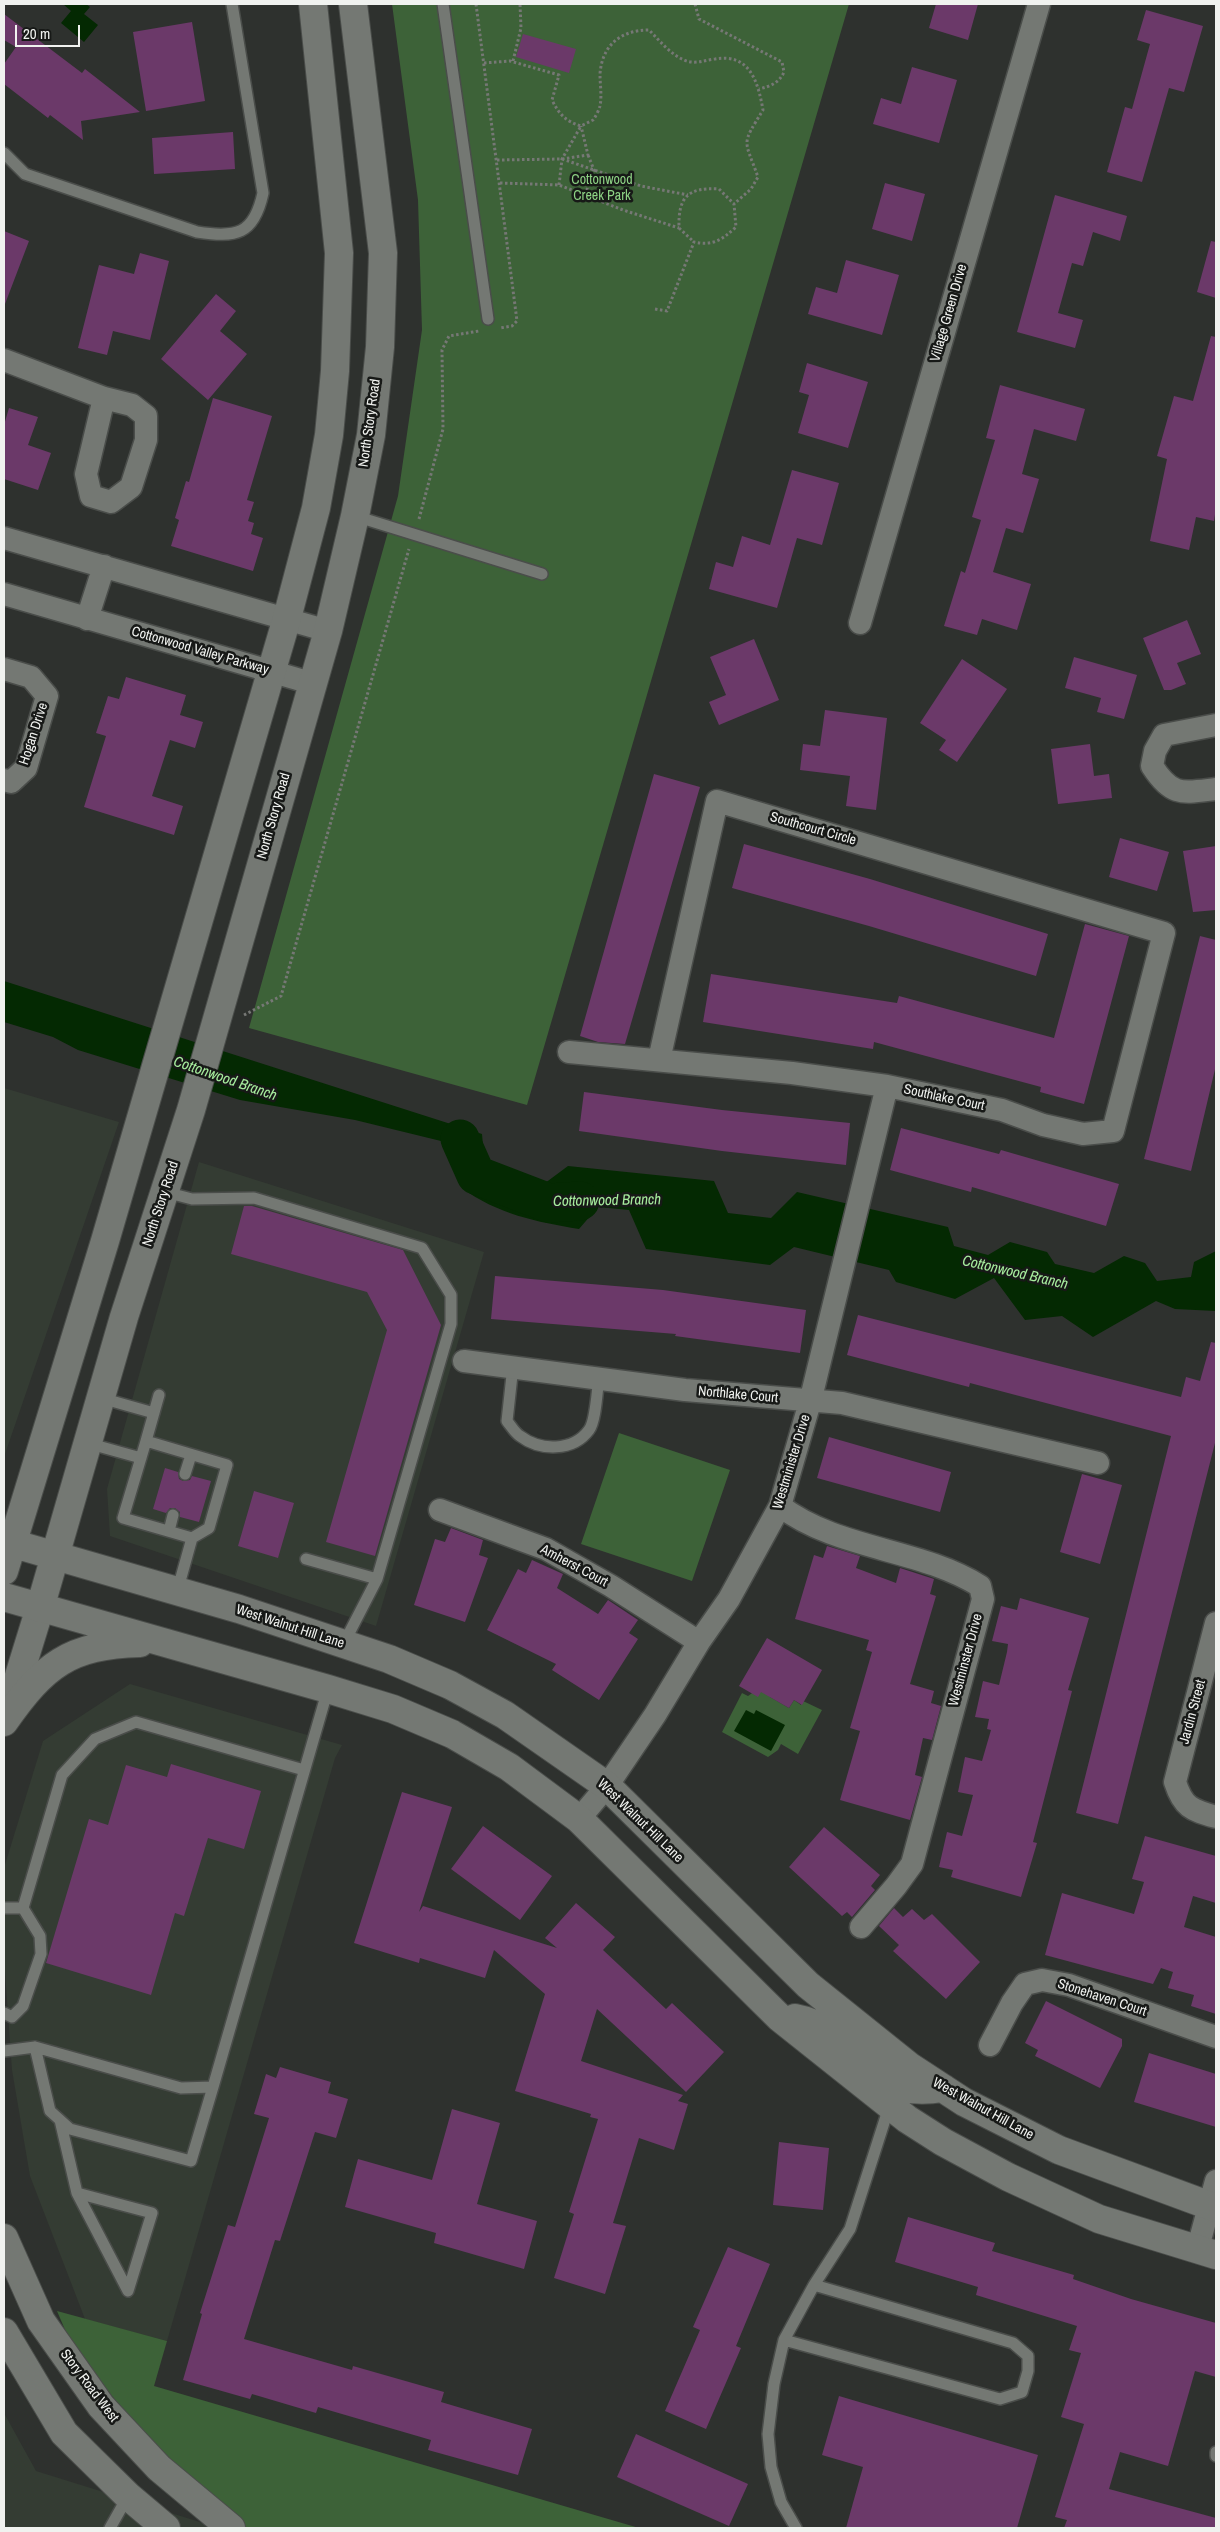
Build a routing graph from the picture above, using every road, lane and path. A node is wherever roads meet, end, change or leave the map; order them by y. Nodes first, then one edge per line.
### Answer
1 (232, 4) edge
2 (313, 4) edge
3 (353, 4) edge
4 (443, 4) edge
5 (476, 4) edge
6 (520, 4) edge
7 (694, 4) edge
8 (1038, 4) edge
9 (513, 61) junction
10 (484, 63) junction
11 (759, 89) junction
12 (581, 126) junction
13 (4, 153) edge
14 (588, 155) junction
15 (562, 159) junction
16 (497, 160) junction
17 (594, 170) junction
18 (500, 183) junction
19 (559, 185) junction
20 (584, 195) junction
21 (688, 195) junction
22 (734, 204) junction
23 (679, 228) junction
24 (694, 242) junction
25 (655, 309) dead end
26 (488, 318) dead end
27 (494, 329) dead end
28 (484, 331) dead end
29 (4, 360) edge
30 (104, 398) dead end
31 (316, 508) junction
32 (355, 516) junction
33 (414, 534) junction
34 (4, 538) edge
35 (104, 566) junction
36 (542, 574) dead end
37 (4, 594) edge
38 (287, 618) junction
39 (88, 619) junction
40 (860, 623) dead end
41 (328, 630) junction
42 (272, 671) junction
43 (4, 672) edge
44 (311, 683) junction
45 (1216, 725) edge
46 (4, 780) edge
47 (1216, 789) edge
48 (1164, 933) joint
49 (243, 1015) dead end
50 (570, 1052) dead end
51 (659, 1060) junction
52 (887, 1086) junction
53 (165, 1192) junction
54 (86, 1305) junction
55 (124, 1317) junction
56 (464, 1361) dead end
57 (513, 1366) junction
58 (599, 1377) junction
59 (159, 1395) dead end
60 (101, 1398) junction
61 (810, 1402) junction
62 (154, 1413) junction
63 (146, 1441) junction
64 (87, 1442) junction
65 (191, 1455) junction
66 (141, 1458) junction
67 (1098, 1463) dead end
68 (185, 1474) dead end
69 (780, 1506) junction
70 (440, 1510) dead end
71 (173, 1515) dead end
72 (169, 1531) junction
73 (192, 1538) junction
74 (7, 1543) edge
75 (54, 1556) junction
76 (306, 1559) dead end
77 (4, 1571) edge
78 (377, 1579) junction
79 (177, 1592) junction
80 (4, 1598) edge
81 (40, 1608) junction
82 (1216, 1623) edge
83 (161, 1642) junction
84 (699, 1642) junction
85 (343, 1644) junction
86 (328, 1689) junction
87 (4, 1723) edge
88 (304, 1770) junction
89 (607, 1786) junction
90 (1216, 1817) edge
91 (579, 1819) junction
92 (4, 1908) edge
93 (23, 1908) junction
94 (861, 1927) dead end
95 (4, 2013) edge
96 (786, 2022) junction
97 (1216, 2037) edge
98 (990, 2045) dead end
99 (35, 2048) junction
100 (4, 2051) edge
101 (213, 2087) junction
102 (943, 2088) junction
103 (889, 2107) junction
104 (60, 2120) junction
105 (1216, 2180) edge
106 (77, 2193) junction
107 (1213, 2207) edge
108 (4, 2238) edge
109 (1207, 2253) edge
110 (814, 2285) junction
111 (4, 2332) edge
112 (784, 2340) junction
113 (159, 2468) junction
114 (128, 2496) junction
115 (110, 2528) edge
116 (166, 2528) edge
117 (231, 2528) edge
118 (796, 2528) edge

1 - 13 lane
2 - 31 main road
3 - 32 main road, North Story Road
4 - 26 lane
5 - 10 path
6 - 9 path
7 - 11 path
8 - 40 street, Village Green Drive
9 - 10 path
9 - 12 path
10 - 16 path
11 - 12 path
11 - 22 path
12 - 14 path
12 - 15 path
14 - 15 path
14 - 17 path
15 - 16 path
15 - 17 path
15 - 19 path
16 - 18 path
17 - 20 path
17 - 21 path
18 - 19 path
18 - 27 path
19 - 20 path
20 - 23 path
21 - 22 path
21 - 23 path
22 - 24 path
23 - 24 path
24 - 25 path
28 - 33 path
29 - 30 street
31 - 32 main road
31 - 38 main road
32 - 33 lane
32 - 41 main road, North Story Road
33 - 36 lane
33 - 49 path
34 - 35 street
35 - 38 street
35 - 39 street
37 - 39 street, Cottonwood Valley Parkway
38 - 41 street
38 - 42 main road
39 - 42 street, Cottonwood Valley Parkway
41 - 44 main road, North Story Road
42 - 44 street, Cottonwood Valley Parkway
42 - 54 main road
43 - 46 street, Hogan Drive
44 - 53 main road, North Story Road
45 - 47 street
48 - 51 street, Southcourt Circle
48 - 52 street, Southlake Court
50 - 51 street, Southlake Court
51 - 52 street, Southlake Court
52 - 61 street, Westminister Drive
53 - 55 main road, North Story Road
53 - 78 lane
54 - 55 main road
54 - 74 main road
55 - 60 main road, North Story Road
56 - 57 street, Northlake Court
57 - 58 street, Northlake Court
57 - 58 lane
58 - 61 street, Northlake Court
59 - 62 lane
60 - 62 lane
60 - 64 main road, North Story Road
61 - 67 street, Northlake Court
61 - 69 street, Westminister Drive
62 - 63 lane
63 - 65 lane
63 - 66 lane
64 - 66 lane
64 - 75 main road, North Story Road
65 - 68 lane
65 - 73 lane
66 - 72 lane
69 - 84 street, Westminister Drive
69 - 94 street, Westminster Drive
70 - 84 street, Amherst Court
71 - 72 lane
72 - 73 lane
73 - 79 lane
74 - 75 main road, West Walnut Hill Lane
74 - 77 main road
75 - 79 main road, West Walnut Hill Lane
75 - 81 main road, North Story Road
76 - 78 lane
78 - 85 lane
79 - 85 main road, West Walnut Hill Lane
80 - 81 main road
81 - 83 main road
81 - 87 main road
82 - 90 street, Jardin Street
83 - 86 main road
83 - 87 main road
84 - 89 street, Westminister Drive
85 - 89 main road, West Walnut Hill Lane
86 - 88 lane
86 - 91 main road
88 - 93 lane
88 - 101 lane
89 - 91 street, Westminister Drive
89 - 102 main road, West Walnut Hill Lane
91 - 96 main road
92 - 93 lane
93 - 95 lane
96 - 102 main road
96 - 103 main road
97 - 98 street, Stonehaven Court
99 - 100 lane
99 - 101 lane
99 - 104 lane
101 - 104 lane
102 - 107 main road, West Walnut Hill Lane
103 - 109 main road
103 - 110 lane
104 - 106 lane
105 - 107 street
106 - 106 lane
107 - 109 street
108 - 113 main road, Story Road West
110 - 112 lane
110 - 112 lane
111 - 114 main road
112 - 118 lane
113 - 114 main road
113 - 117 main road, Story Road West
114 - 115 lane
114 - 116 main road

